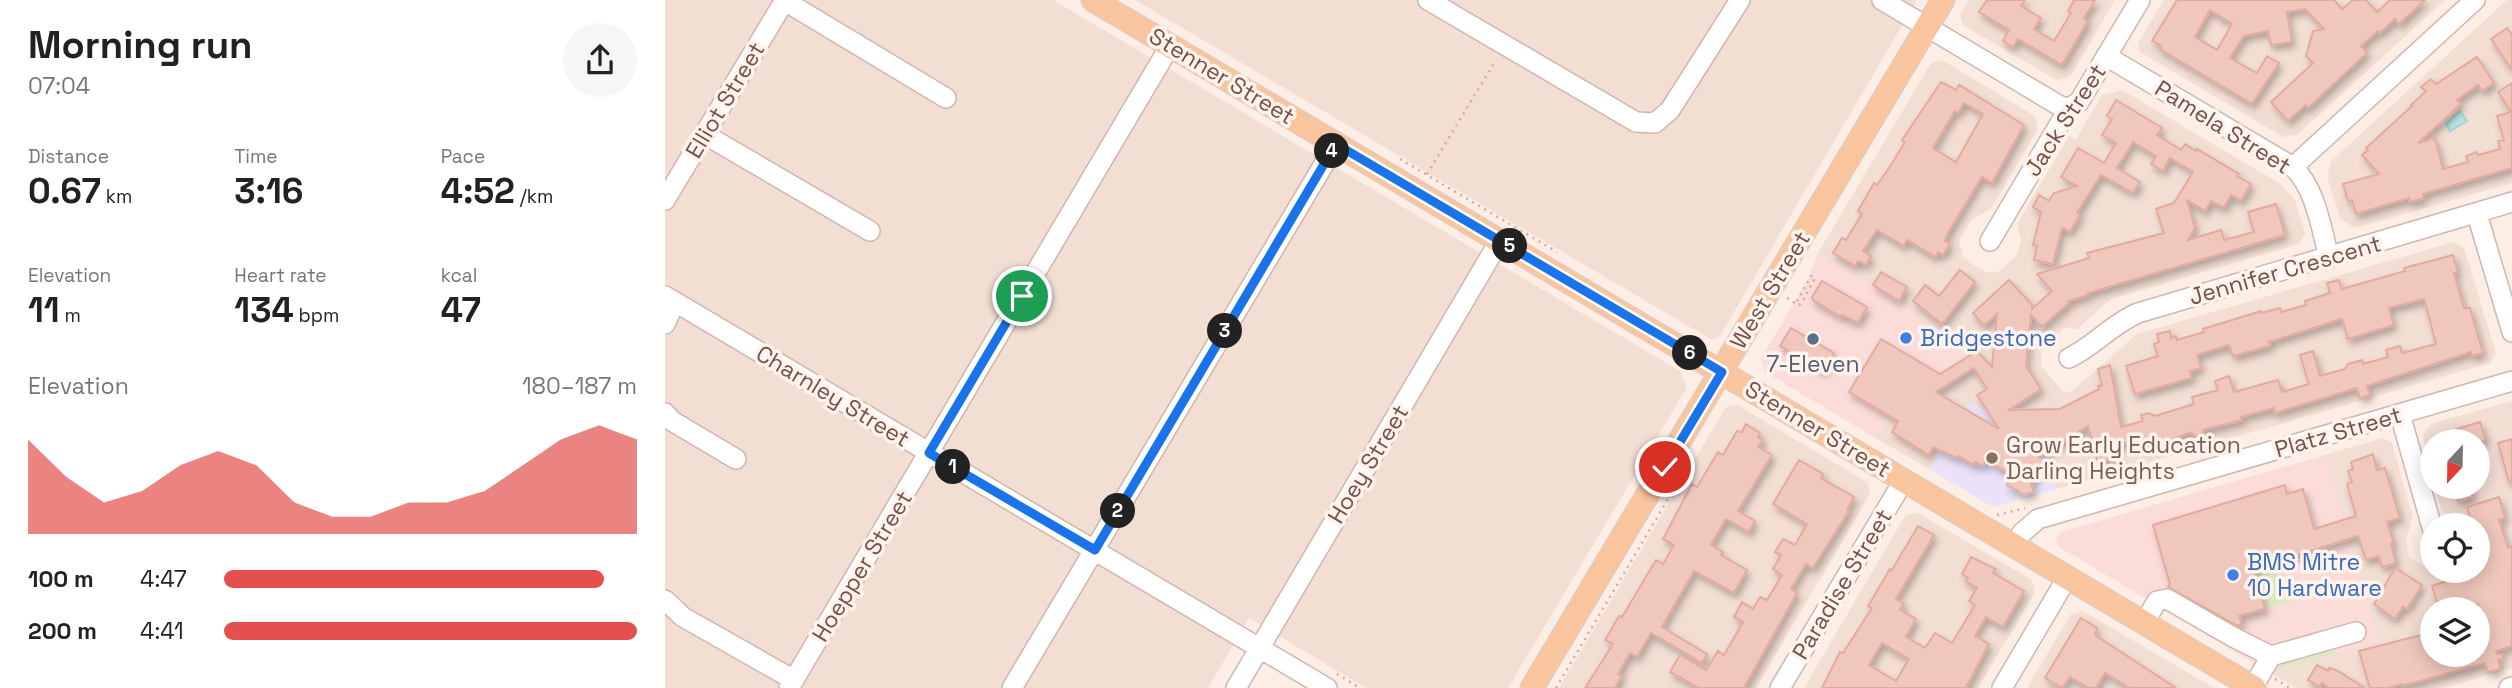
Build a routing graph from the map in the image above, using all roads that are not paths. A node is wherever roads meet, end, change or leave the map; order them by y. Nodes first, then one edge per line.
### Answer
1 (785, 0) edge
2 (1093, 0) edge
3 (1427, 0) edge
4 (1740, 0) edge
5 (1882, 0) edge
6 (1943, 0) edge
7 (2140, 0) edge
8 (2475, 0) edge
9 (1927, 27) junction
10 (1170, 46) junction
11 (2106, 56) junction
12 (946, 98) dead end
13 (2069, 108) junction
14 (704, 134) junction
15 (1336, 144) junction
16 (2293, 167) junction
17 (665, 200) edge
18 (2512, 202) edge
19 (2477, 214) junction
20 (870, 231) dead end
21 (1500, 240) junction
22 (1990, 240) dead end
23 (2329, 257) junction
24 (670, 299) edge
25 (665, 324) edge
26 (2512, 332) edge
27 (2069, 358) dead end
28 (1722, 372) junction
29 (2512, 381) edge
30 (665, 413) edge
31 (2400, 414) junction
32 (929, 453) junction
33 (736, 459) dead end
34 (1904, 480) junction
35 (2428, 513) edge
36 (2014, 546) junction
37 (1095, 550) junction
38 (2067, 578) junction
39 (665, 600) edge
40 (2144, 623) junction
41 (2356, 632) dead end
42 (1260, 648) junction
43 (2271, 656) junction
44 (792, 684) edge
45 (1012, 688) edge
46 (1236, 688) edge
47 (1327, 688) edge
48 (1532, 688) edge
49 (1780, 688) edge
50 (2002, 688) edge
51 (2253, 688) edge

1 - 12 street
1 - 14 street, Elliot Street
2 - 10 main road, Stenner Street
3 - 4 street
5 - 9 street
6 - 9 main road, West Street
7 - 11 street, Jack Street
8 - 16 street
9 - 13 street
9 - 28 main road, West Street
10 - 15 main road, Stenner Street
10 - 32 street, Hoepper Street
11 - 13 street, Jack Street
11 - 16 street, Pamela Street
13 - 22 street, Jack Street
14 - 17 street, Elliot Street
14 - 20 street
15 - 21 main road, Stenner Street
15 - 37 street
16 - 23 street, Pamela Street
18 - 19 street, Jennifer Crescent
19 - 23 street, Jennifer Crescent
19 - 26 street
21 - 28 main road, Stenner Street
21 - 42 street, Hoey Street
23 - 27 street, Jennifer Crescent
24 - 25 street
24 - 32 street, Charnley Street
28 - 34 main road, Stenner Street
28 - 48 main road, West Street
29 - 31 street, Platz Street
30 - 33 street
31 - 35 street
31 - 36 street, Platz Street
32 - 37 street, Charnley Street
32 - 44 street, Hoepper Street
34 - 36 main road, Stenner Street
34 - 49 street, Paradise Street
36 - 38 main road, Stenner Street
37 - 42 street, Charnley Street
37 - 45 street
38 - 40 main road, Stenner Street
38 - 50 street
39 - 44 street
40 - 43 street
40 - 51 main road, Stenner Street
41 - 43 street
42 - 46 street, Hoey Street
42 - 47 street, Charnley Street
43 - 51 street

